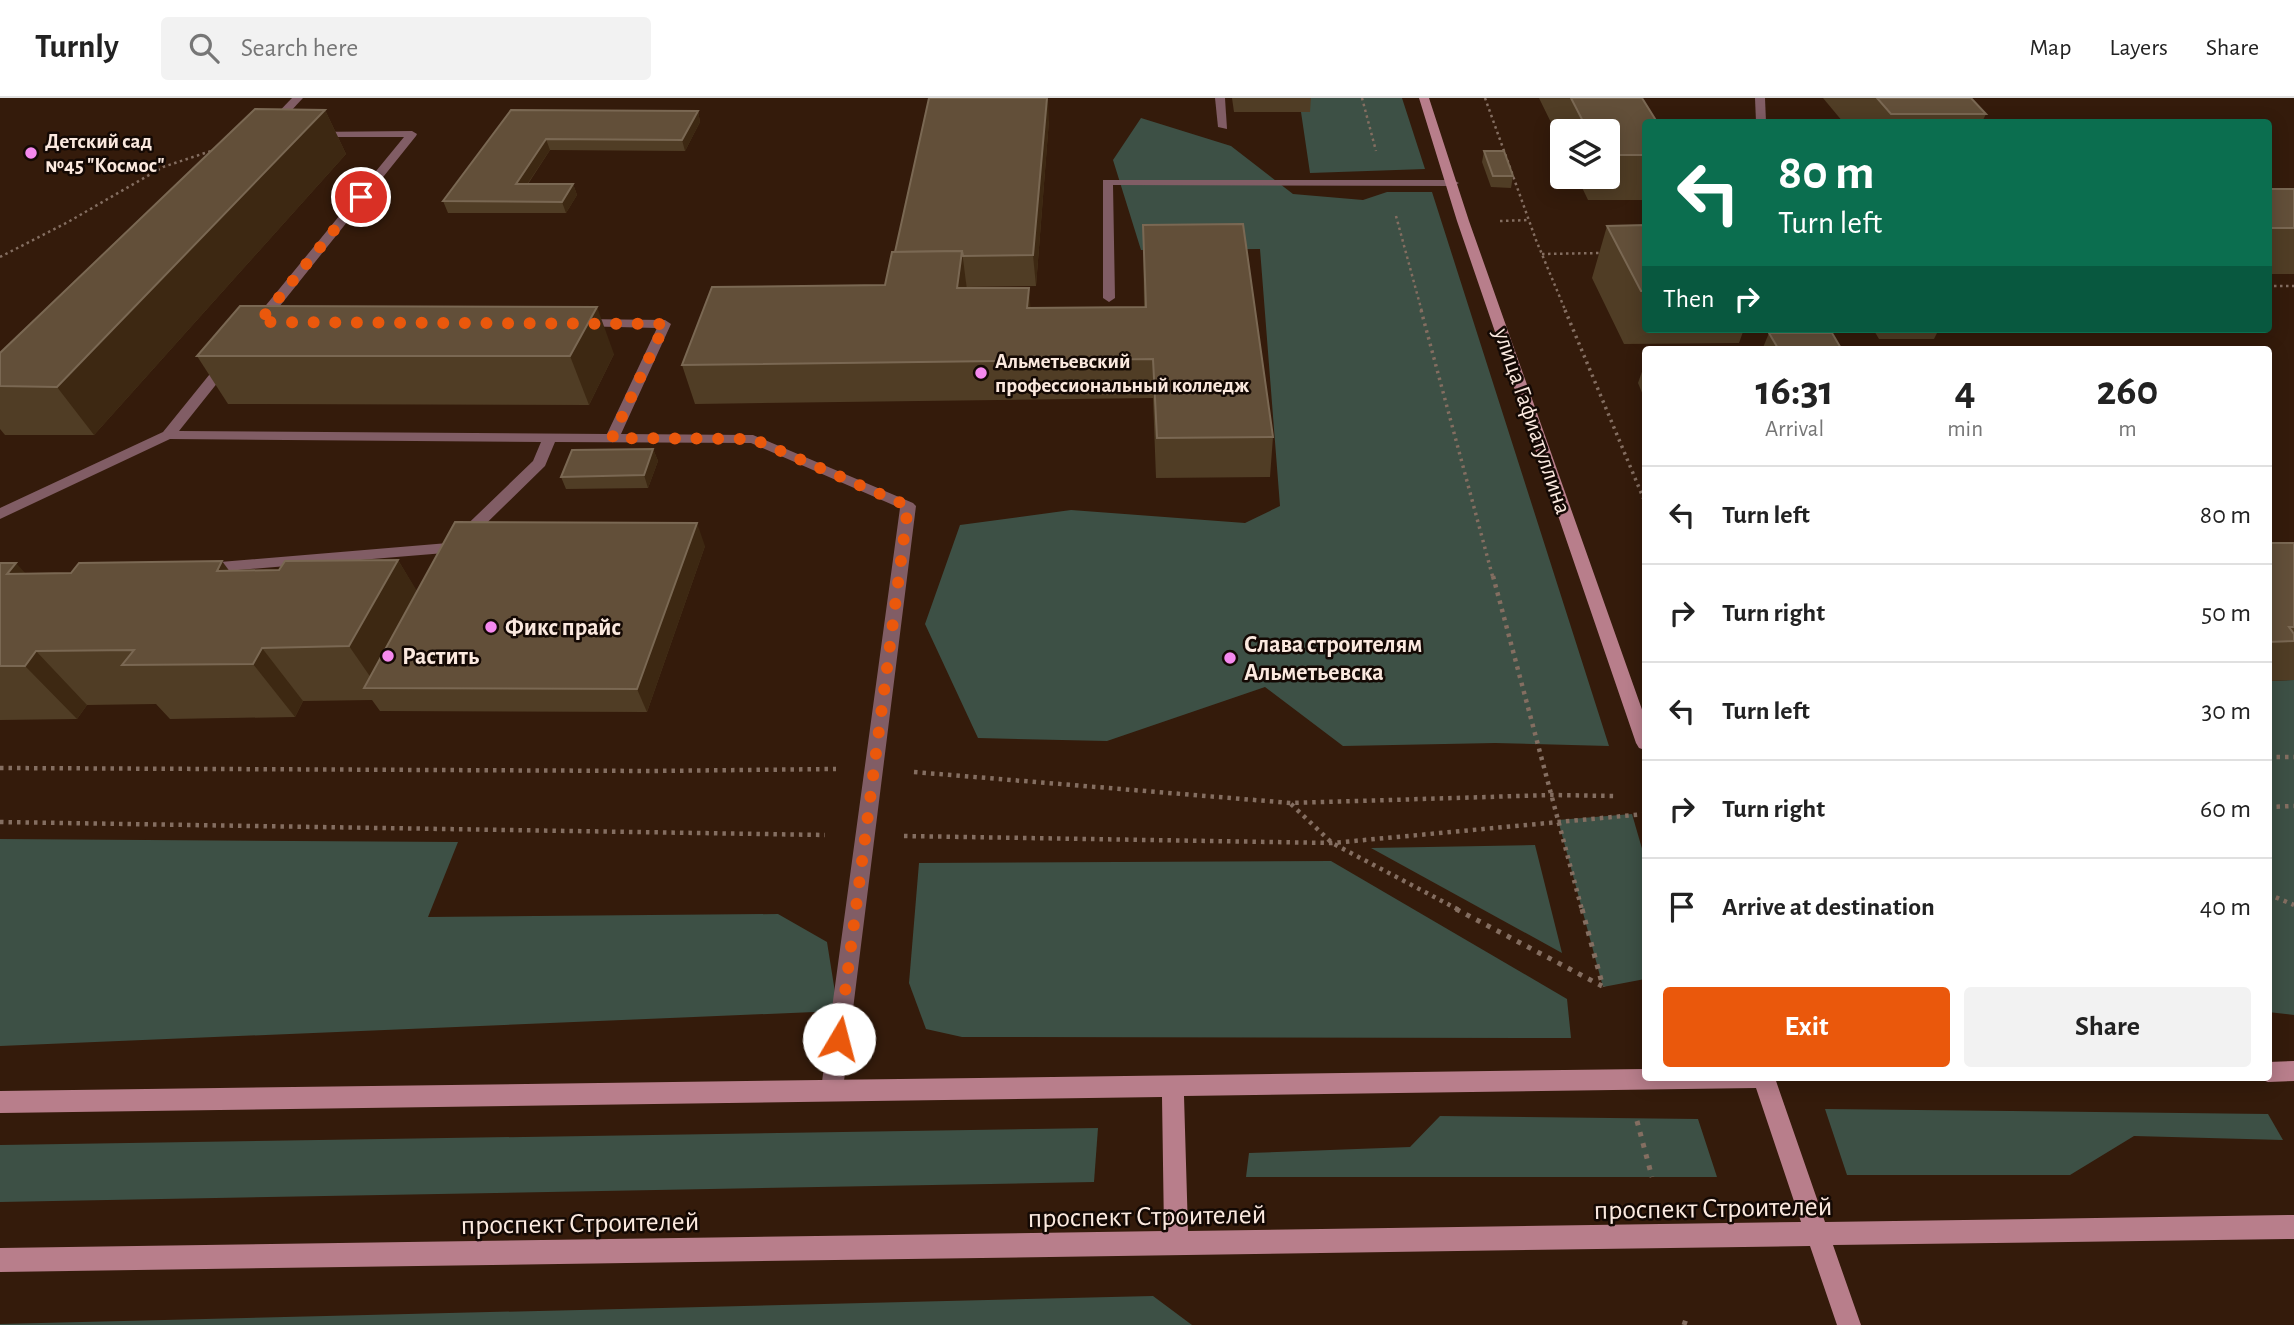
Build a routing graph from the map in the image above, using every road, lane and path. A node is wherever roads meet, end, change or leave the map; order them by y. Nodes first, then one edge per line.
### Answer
1 (298, 98) edge
2 (1220, 98) edge
3 (1362, 98) edge
4 (1424, 98) edge
5 (1485, 98) edge
6 (1760, 98) edge
7 (1761, 119) edge
8 (1223, 127) dead end
9 (263, 134) junction
10 (276, 134) edge
11 (304, 134) edge
12 (1384, 181) junction
13 (1453, 183) junction
14 (1529, 220) junction
15 (1496, 221) dead end
16 (1606, 253) edge
17 (1542, 254) junction
18 (0, 257) edge
19 (2272, 286) edge
20 (2294, 286) edge
21 (1110, 298) dead end
22 (282, 321) edge
23 (568, 323) edge
24 (234, 353) edge
25 (168, 435) junction
26 (612, 438) junction
27 (549, 439) junction
28 (1642, 495) edge
29 (0, 514) edge
30 (192, 568) edge
31 (1642, 734) edge
32 (2272, 757) edge
33 (2294, 757) edge
34 (0, 768) edge
35 (876, 769) junction
36 (1552, 795) junction
37 (1615, 796) dead end
38 (1291, 803) junction
39 (2294, 806) edge
40 (2272, 807) edge
41 (1642, 814) edge
42 (1558, 820) junction
43 (0, 822) edge
44 (867, 836) junction
45 (1332, 843) junction
46 (2272, 896) edge
47 (2294, 905) edge
48 (2272, 1072) edge
49 (2294, 1072) edge
50 (1642, 1079) edge
51 (1764, 1081) edge
52 (1173, 1085) junction
53 (832, 1090) junction
54 (0, 1102) edge
55 (1636, 1118) dead end
56 (1652, 1177) dead end
57 (2294, 1227) edge
58 (1818, 1236) junction
59 (1176, 1244) junction
60 (0, 1260) edge
61 (1687, 1316) dead end
62 (1684, 1325) edge
63 (1849, 1325) edge

1 - 9 lane
2 - 8 lane
3 - 12 path
4 - 13 street, улица Гафиатуллина
5 - 14 path
6 - 7 lane
9 - 10 lane
9 - 18 path
11 - 22 lane
12 - 13 lane
12 - 21 lane
12 - 36 path
13 - 31 street, улица Гафиатуллина
14 - 15 path
14 - 17 path
16 - 17 path
17 - 28 path
19 - 20 path
23 - 26 lane
24 - 25 lane
25 - 27 lane
25 - 29 lane
26 - 27 lane
26 - 35 lane
27 - 30 lane
32 - 33 path
34 - 35 path
35 - 38 path
35 - 44 lane
36 - 37 path
36 - 38 path
36 - 42 path
38 - 45 path
39 - 40 path
41 - 42 path
42 - 45 path
42 - 45 path
43 - 44 path
44 - 45 path
44 - 53 lane
46 - 47 path
48 - 49 street
50 - 52 street
51 - 58 street
52 - 53 street
52 - 59 street
53 - 54 street
55 - 56 path
57 - 58 street, проспект Строителей
58 - 59 street, проспект Строителей
58 - 63 street
59 - 60 street, проспект Строителей
61 - 62 path

